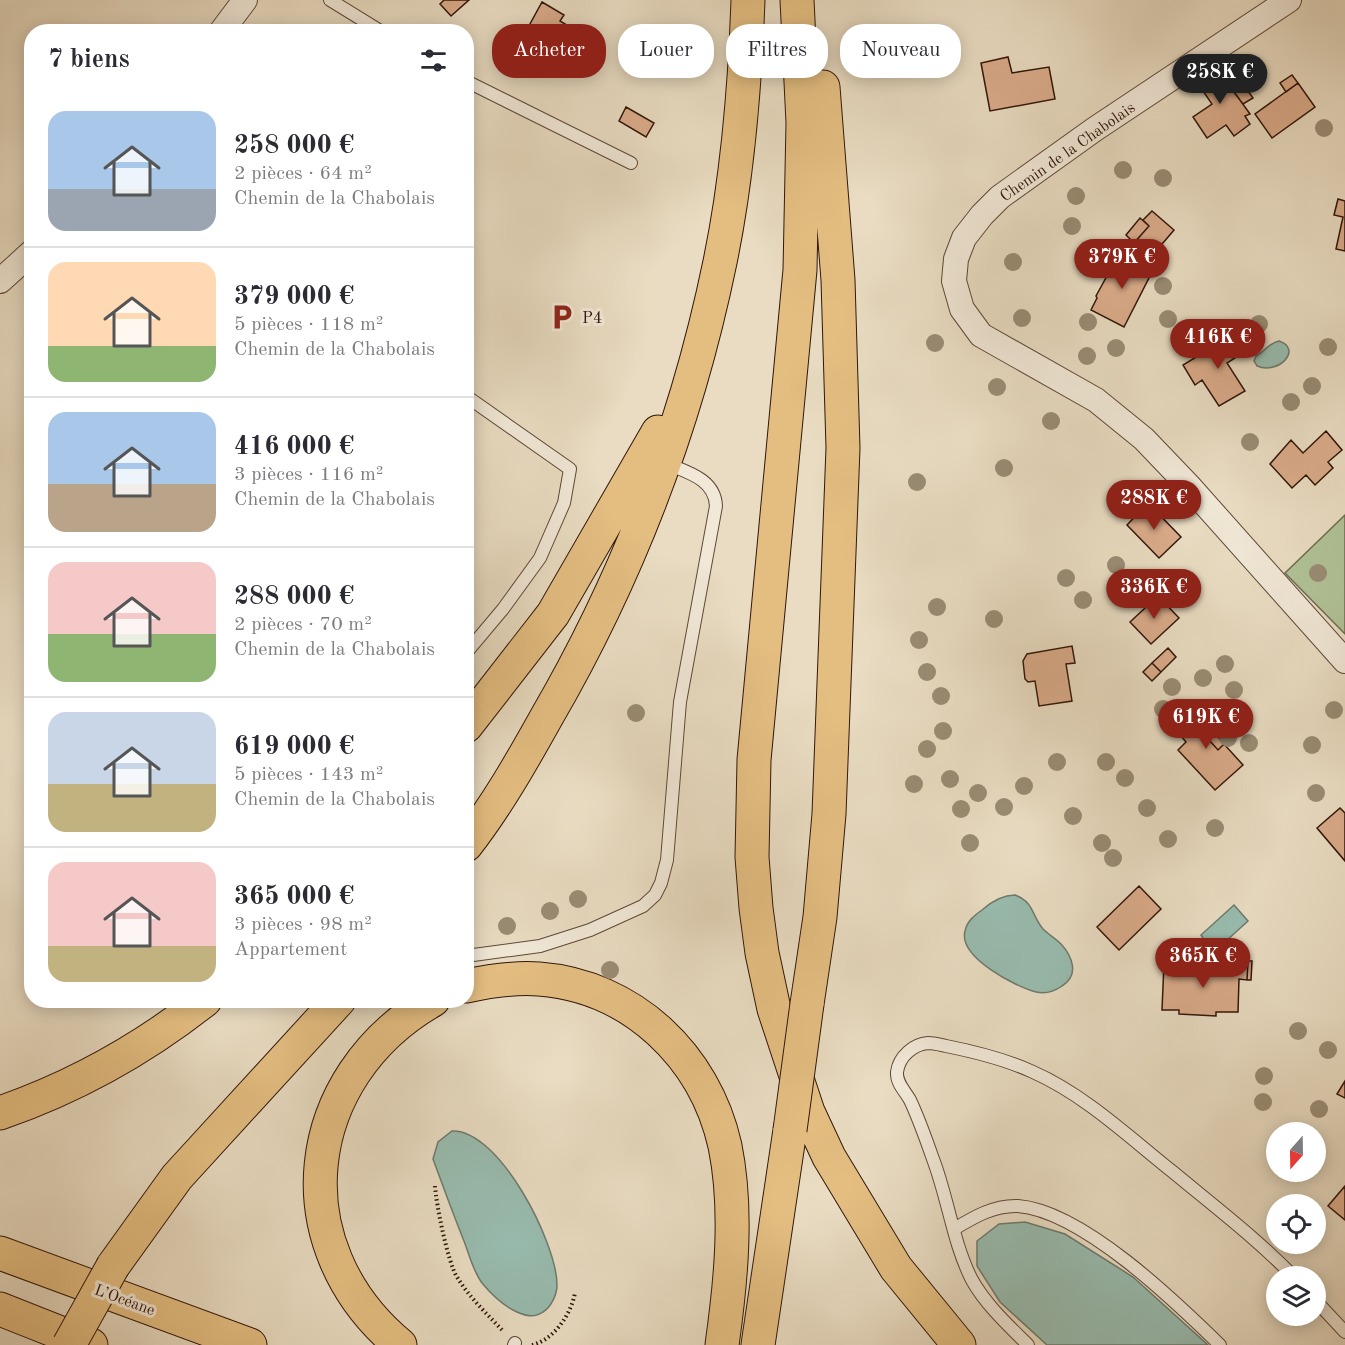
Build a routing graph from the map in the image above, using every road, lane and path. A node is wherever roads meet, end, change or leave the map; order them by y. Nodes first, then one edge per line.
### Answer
1 (245, 0) edge
2 (330, 0) edge
3 (748, 0) edge
4 (1289, 0) edge
5 (797, 2) edge
6 (227, 24) edge
7 (369, 24) edge
8 (474, 85) edge
9 (631, 163) dead end
10 (24, 259) edge
11 (0, 281) edge
12 (692, 373) junction
13 (474, 402) edge
14 (664, 462) junction
15 (474, 643) edge
16 (1345, 661) edge
17 (474, 716) edge
18 (474, 833) edge
19 (474, 955) edge
20 (474, 984) edge
21 (195, 1008) edge
22 (332, 1008) edge
23 (421, 1008) edge
24 (0, 1113) edge
25 (435, 1186) dead end
26 (954, 1229) junction
27 (0, 1253) edge
28 (1283, 1266) edge
29 (575, 1293) dead end
30 (0, 1310) edge
31 (1326, 1312) edge
32 (1345, 1332) edge
33 (514, 1344) edge
34 (69, 1345) edge
35 (91, 1345) edge
36 (250, 1345) edge
37 (400, 1345) edge
38 (532, 1345) edge
39 (722, 1345) edge
40 (758, 1345) edge
41 (959, 1345) edge
42 (1028, 1345) edge
43 (1220, 1345) edge

1 - 6 street
2 - 7 lane
3 - 12 highway
4 - 16 street, Chemin de la Chabolais
5 - 40 highway, bridge
5 - 41 highway
8 - 9 lane
10 - 11 street
12 - 14 highway
12 - 17 highway
13 - 15 lane
14 - 18 highway
14 - 19 lane
20 - 39 highway
21 - 24 highway
22 - 34 highway, bridge
23 - 37 highway
25 - 33 path
26 - 28 lane
26 - 42 lane
26 - 43 lane
27 - 36 highway, L’Océane
29 - 38 path
30 - 35 highway
31 - 32 lane

